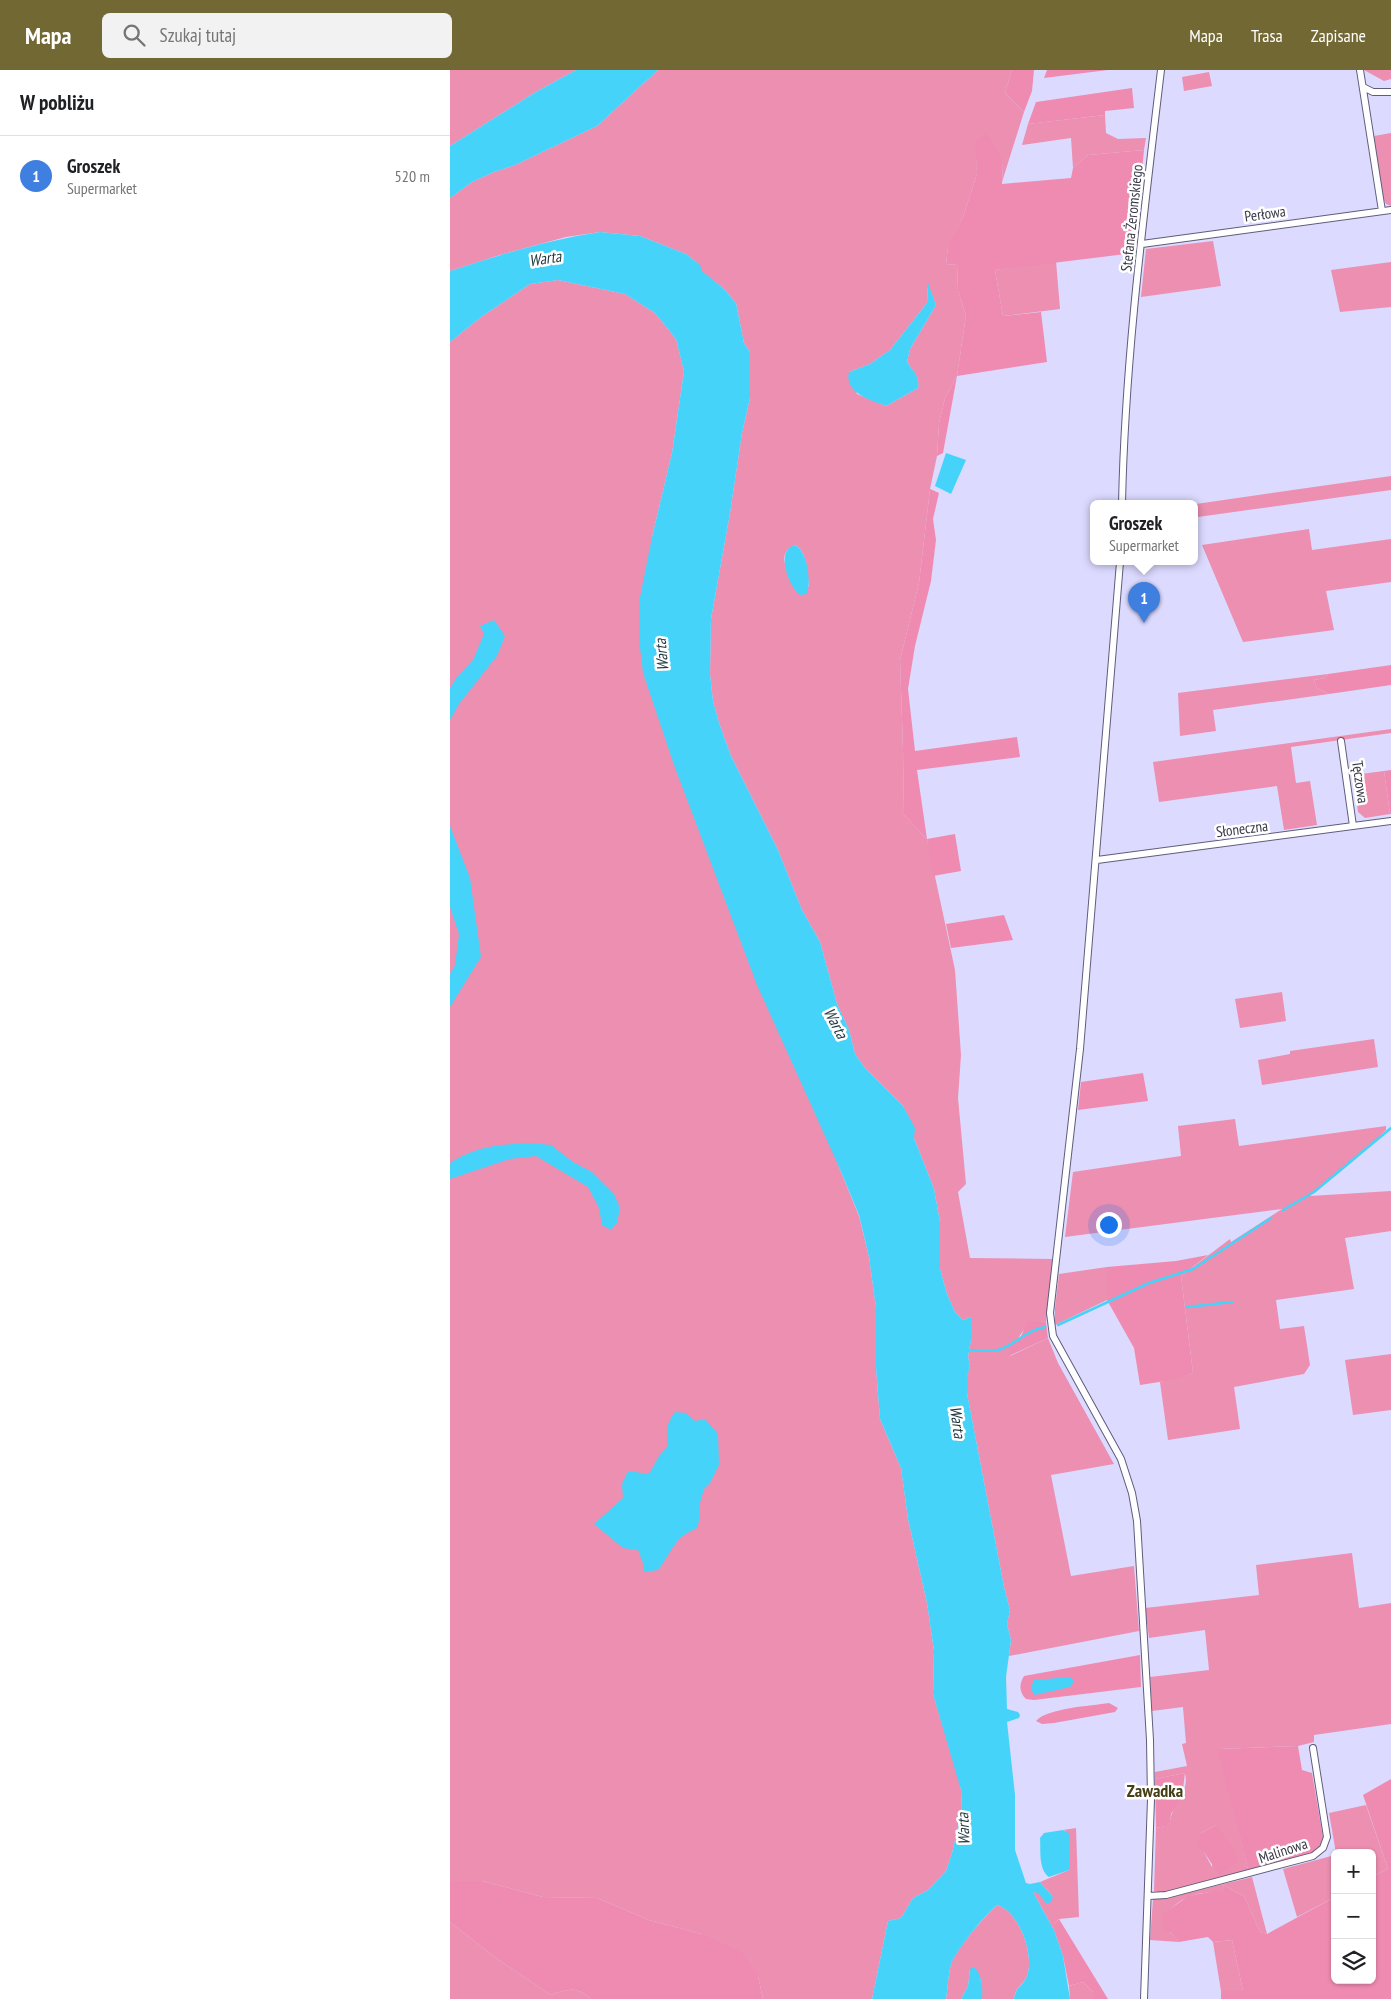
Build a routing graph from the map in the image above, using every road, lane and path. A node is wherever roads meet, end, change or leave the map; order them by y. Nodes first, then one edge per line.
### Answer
1 (1161, 70) edge
2 (1360, 72) edge
3 (1363, 87) junction
4 (1391, 92) edge
5 (1391, 210) edge
6 (1382, 211) junction
7 (1142, 244) junction
8 (1122, 500) edge
9 (1120, 565) edge
10 (1341, 741) dead end
11 (1391, 821) edge
12 (1353, 826) junction
13 (1097, 860) junction
14 (1313, 1748) dead end
15 (1149, 1896) junction
16 (1144, 1999) edge

1 - 7 street, Stefana Żeromskiego
2 - 3 street
3 - 4 street
3 - 6 street
5 - 6 street, Perłowa
6 - 7 street, Perłowa
7 - 8 street, Stefana Żeromskiego
9 - 13 street
10 - 12 street, Tęczowa
11 - 12 street, Słoneczna
12 - 13 street, Słoneczna
13 - 15 street
14 - 15 street, Malinowa
15 - 16 street

